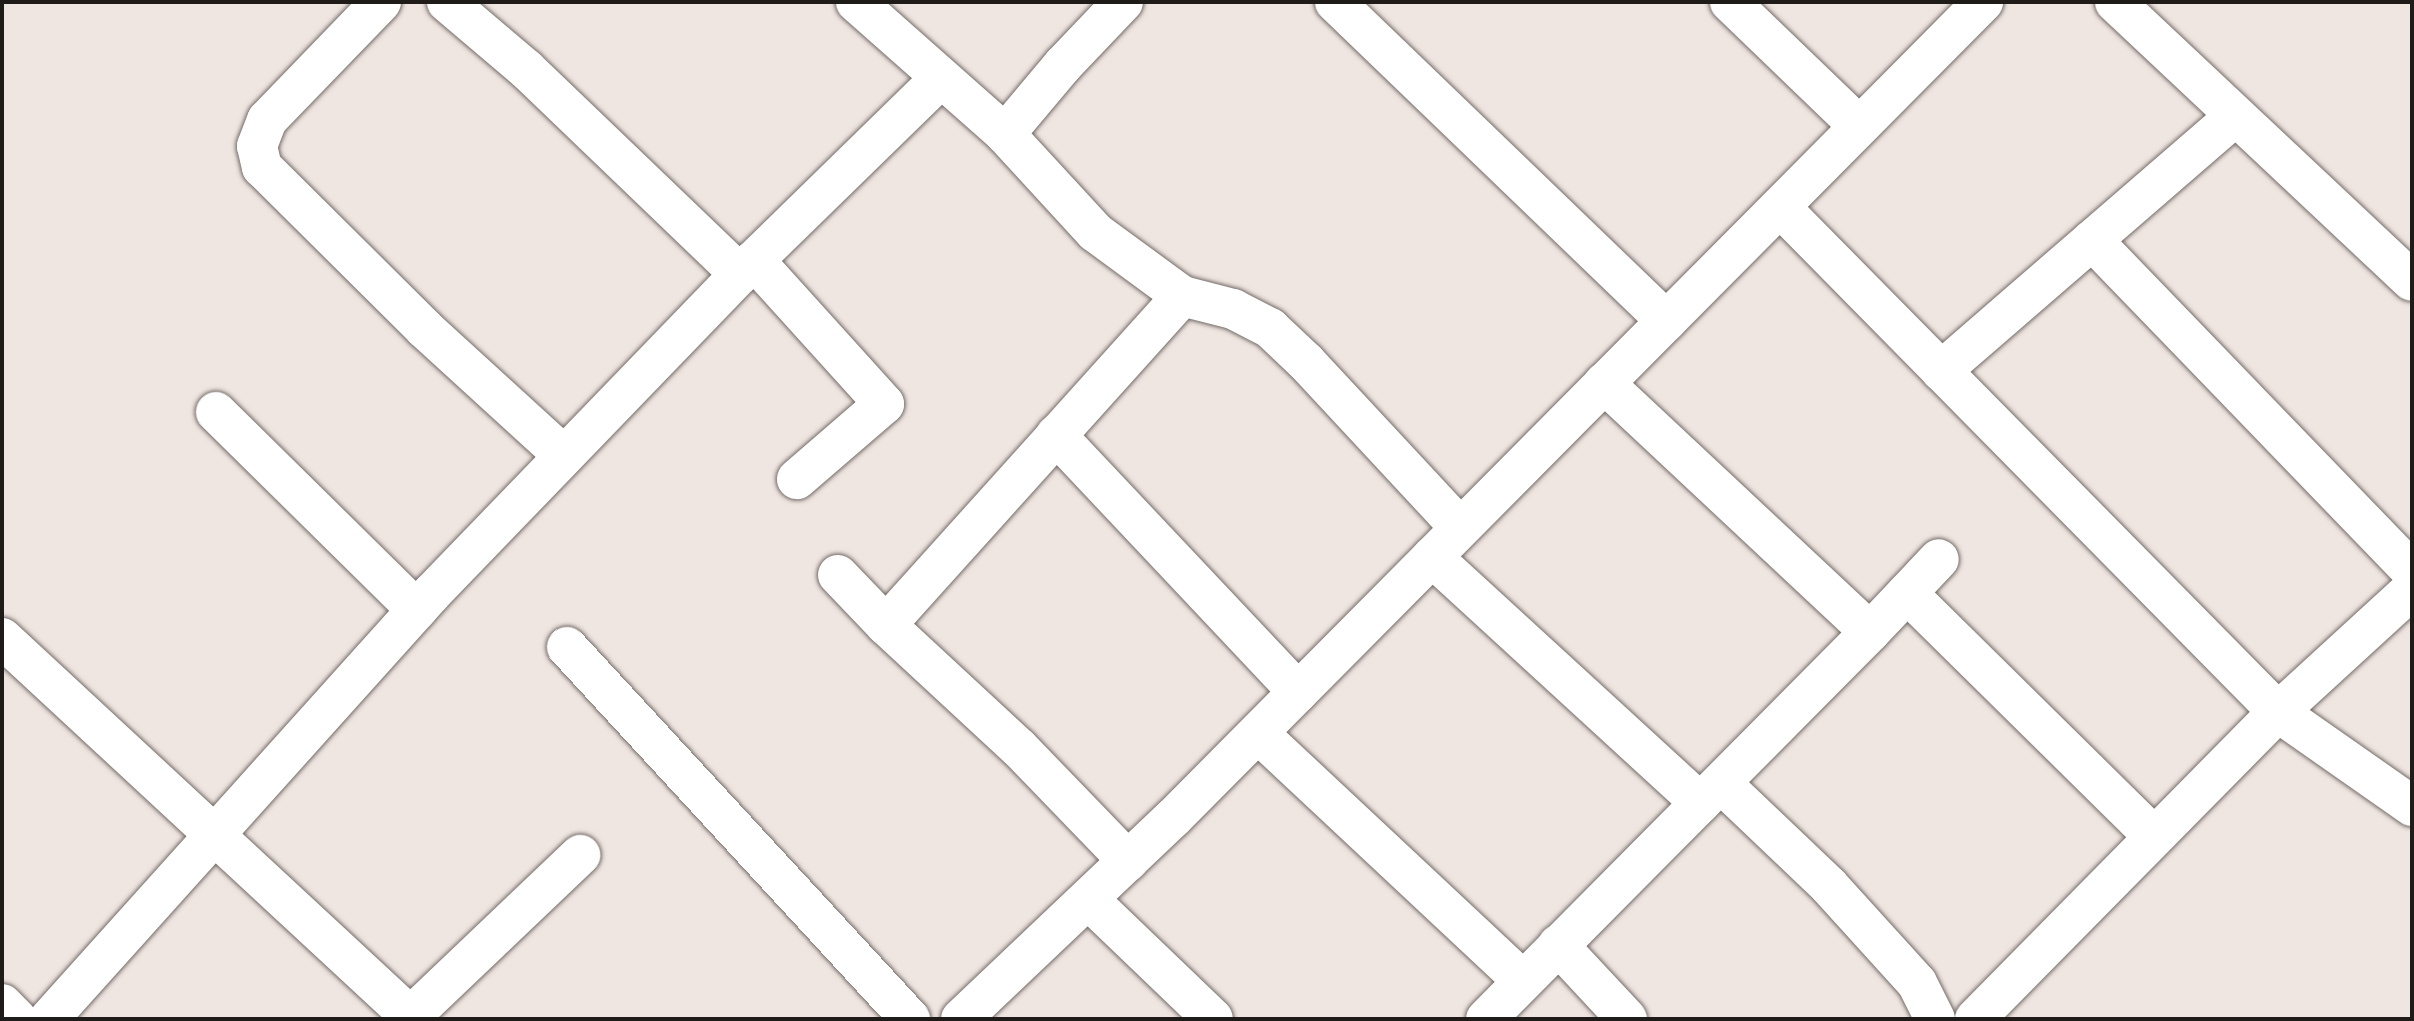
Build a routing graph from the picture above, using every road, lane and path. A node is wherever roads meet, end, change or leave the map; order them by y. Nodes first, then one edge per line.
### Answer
1 (381, 2) edge
2 (447, 2) edge
3 (856, 2) edge
4 (1123, 2) edge
5 (1335, 2) edge
6 (1730, 2) edge
7 (1983, 2) edge
8 (2115, 2) edge
9 (940, 79) junction
10 (2235, 116) junction
11 (1859, 126) junction
12 (1005, 134) junction
13 (1780, 207) junction
14 (2092, 240) junction
15 (747, 267) junction
16 (2412, 281) edge
17 (1182, 296) junction
18 (1666, 321) junction
19 (1941, 371) junction
20 (1604, 383) junction
21 (216, 412) dead end
22 (1056, 435) junction
23 (563, 455) junction
24 (797, 479) dead end
25 (1460, 528) junction
26 (1432, 557) junction
27 (1939, 559) dead end
28 (2412, 571) edge
29 (838, 575) dead end
30 (2412, 589) edge
31 (1907, 593) junction
32 (417, 610) junction
33 (886, 625) junction
34 (1870, 632) junction
35 (2, 638) edge
36 (567, 647) dead end
37 (1298, 692) junction
38 (2278, 712) junction
39 (1258, 733) junction
40 (1711, 793) junction
41 (2412, 806) edge
42 (215, 835) junction
43 (2154, 837) junction
44 (580, 855) dead end
45 (1128, 861) junction
46 (1088, 899) junction
47 (1558, 945) junction
48 (1523, 981) junction
49 (2, 1004) edge
50 (410, 1018) edge
51 (17, 1019) edge
52 (49, 1019) edge
53 (910, 1019) edge
54 (961, 1019) edge
55 (1213, 1019) edge
56 (1486, 1019) edge
57 (1627, 1019) edge
58 (1935, 1019) edge
59 (1975, 1019) edge

1 - 23 street
2 - 15 street
3 - 9 street
4 - 12 street
5 - 18 street
6 - 11 street
7 - 11 street
8 - 10 street
9 - 12 street
9 - 15 street
10 - 14 street
10 - 16 street
11 - 13 street
12 - 17 street
13 - 18 street
13 - 19 street
14 - 19 street
14 - 28 street
15 - 23 street
15 - 24 street
17 - 22 street
17 - 25 street
18 - 20 street
19 - 38 street
20 - 25 street
20 - 34 street
21 - 32 street
22 - 33 street
22 - 37 street
23 - 32 street
25 - 26 street
26 - 37 street
26 - 40 street
27 - 31 street
29 - 33 street
30 - 38 street
31 - 34 street
31 - 43 street
32 - 42 street
33 - 45 street
34 - 40 street
35 - 42 street
36 - 53 street
37 - 39 street
38 - 41 street
38 - 43 street
39 - 45 street
39 - 48 street
40 - 47 street
40 - 58 street
42 - 50 street
42 - 52 street
43 - 59 street
44 - 50 street
45 - 46 street
46 - 54 street
46 - 55 street
47 - 48 street
47 - 57 street
48 - 56 street
49 - 51 street

